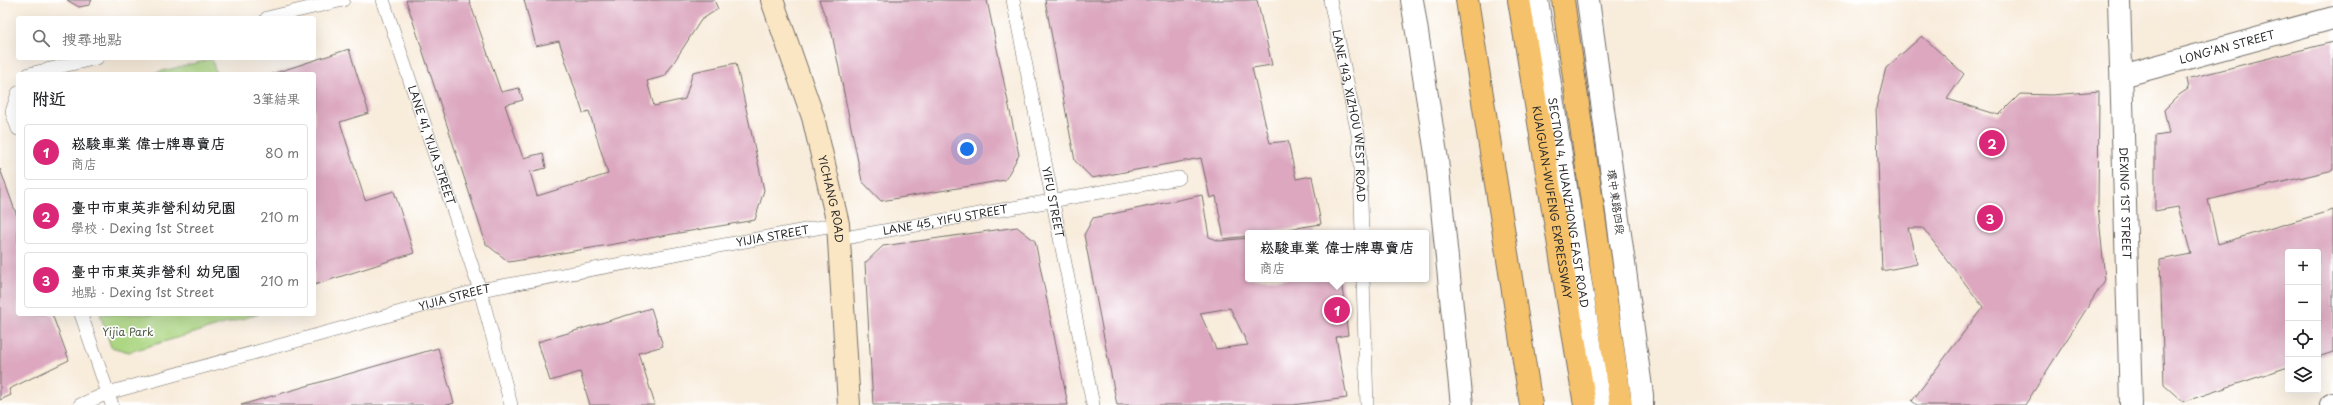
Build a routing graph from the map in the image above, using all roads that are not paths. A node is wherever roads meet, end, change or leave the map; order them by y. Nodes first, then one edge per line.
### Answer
1 (343, 0) edge
2 (383, 0) edge
3 (772, 0) edge
4 (1013, 0) edge
5 (1330, 0) edge
6 (1412, 0) edge
7 (1467, 0) edge
8 (1520, 0) edge
9 (1537, 0) edge
10 (1564, 0) edge
11 (1588, 0) edge
12 (2119, 0) edge
13 (275, 16) edge
14 (2333, 18) edge
15 (88, 60) edge
16 (38, 72) edge
17 (2122, 76) junction
18 (16, 99) edge
19 (16, 123) edge
20 (1179, 178) dead end
21 (1052, 200) junction
22 (1362, 230) edge
23 (838, 231) junction
24 (1363, 282) edge
25 (480, 290) junction
26 (82, 316) edge
27 (110, 399) edge
28 (80, 405) edge
29 (511, 405) edge
30 (849, 405) edge
31 (1093, 405) edge
32 (1367, 405) edge
33 (1462, 405) edge
34 (1531, 405) edge
35 (1585, 405) edge
36 (1603, 405) edge
37 (1621, 405) edge
38 (1642, 405) edge
39 (2131, 405) edge

1 - 13 lane
2 - 25 lane, LANE 41, YIJIA STREET
3 - 23 street, YICHANG ROAD
4 - 21 lane, YIFU STREET
5 - 22 lane, LANE 143, XIZHOU WEST ROAD
6 - 33 street
7 - 34 highway
8 - 35 highway, KUAIGUAN-WUFENG EXPRESSWAY
9 - 36 street, SECTION 4, HUANZHONG EAST ROAD
10 - 37 highway
11 - 38 street, 環中東路四段
12 - 17 street, DEXING 1ST STREET
14 - 17 street, LONG’AN STREET
15 - 16 lane
17 - 39 street, DEXING 1ST STREET
18 - 19 lane
20 - 21 lane, LANE 45, YIFU STREET
21 - 23 lane, LANE 45, YIFU STREET
21 - 31 lane, YIFU STREET
23 - 25 lane, YIJIA STREET
23 - 30 street, YICHANG ROAD
24 - 32 lane
25 - 27 lane, YIJIA STREET
25 - 29 lane, LANE 41, YIJIA STREET
26 - 27 lane
27 - 28 lane, YIJIA STREET

